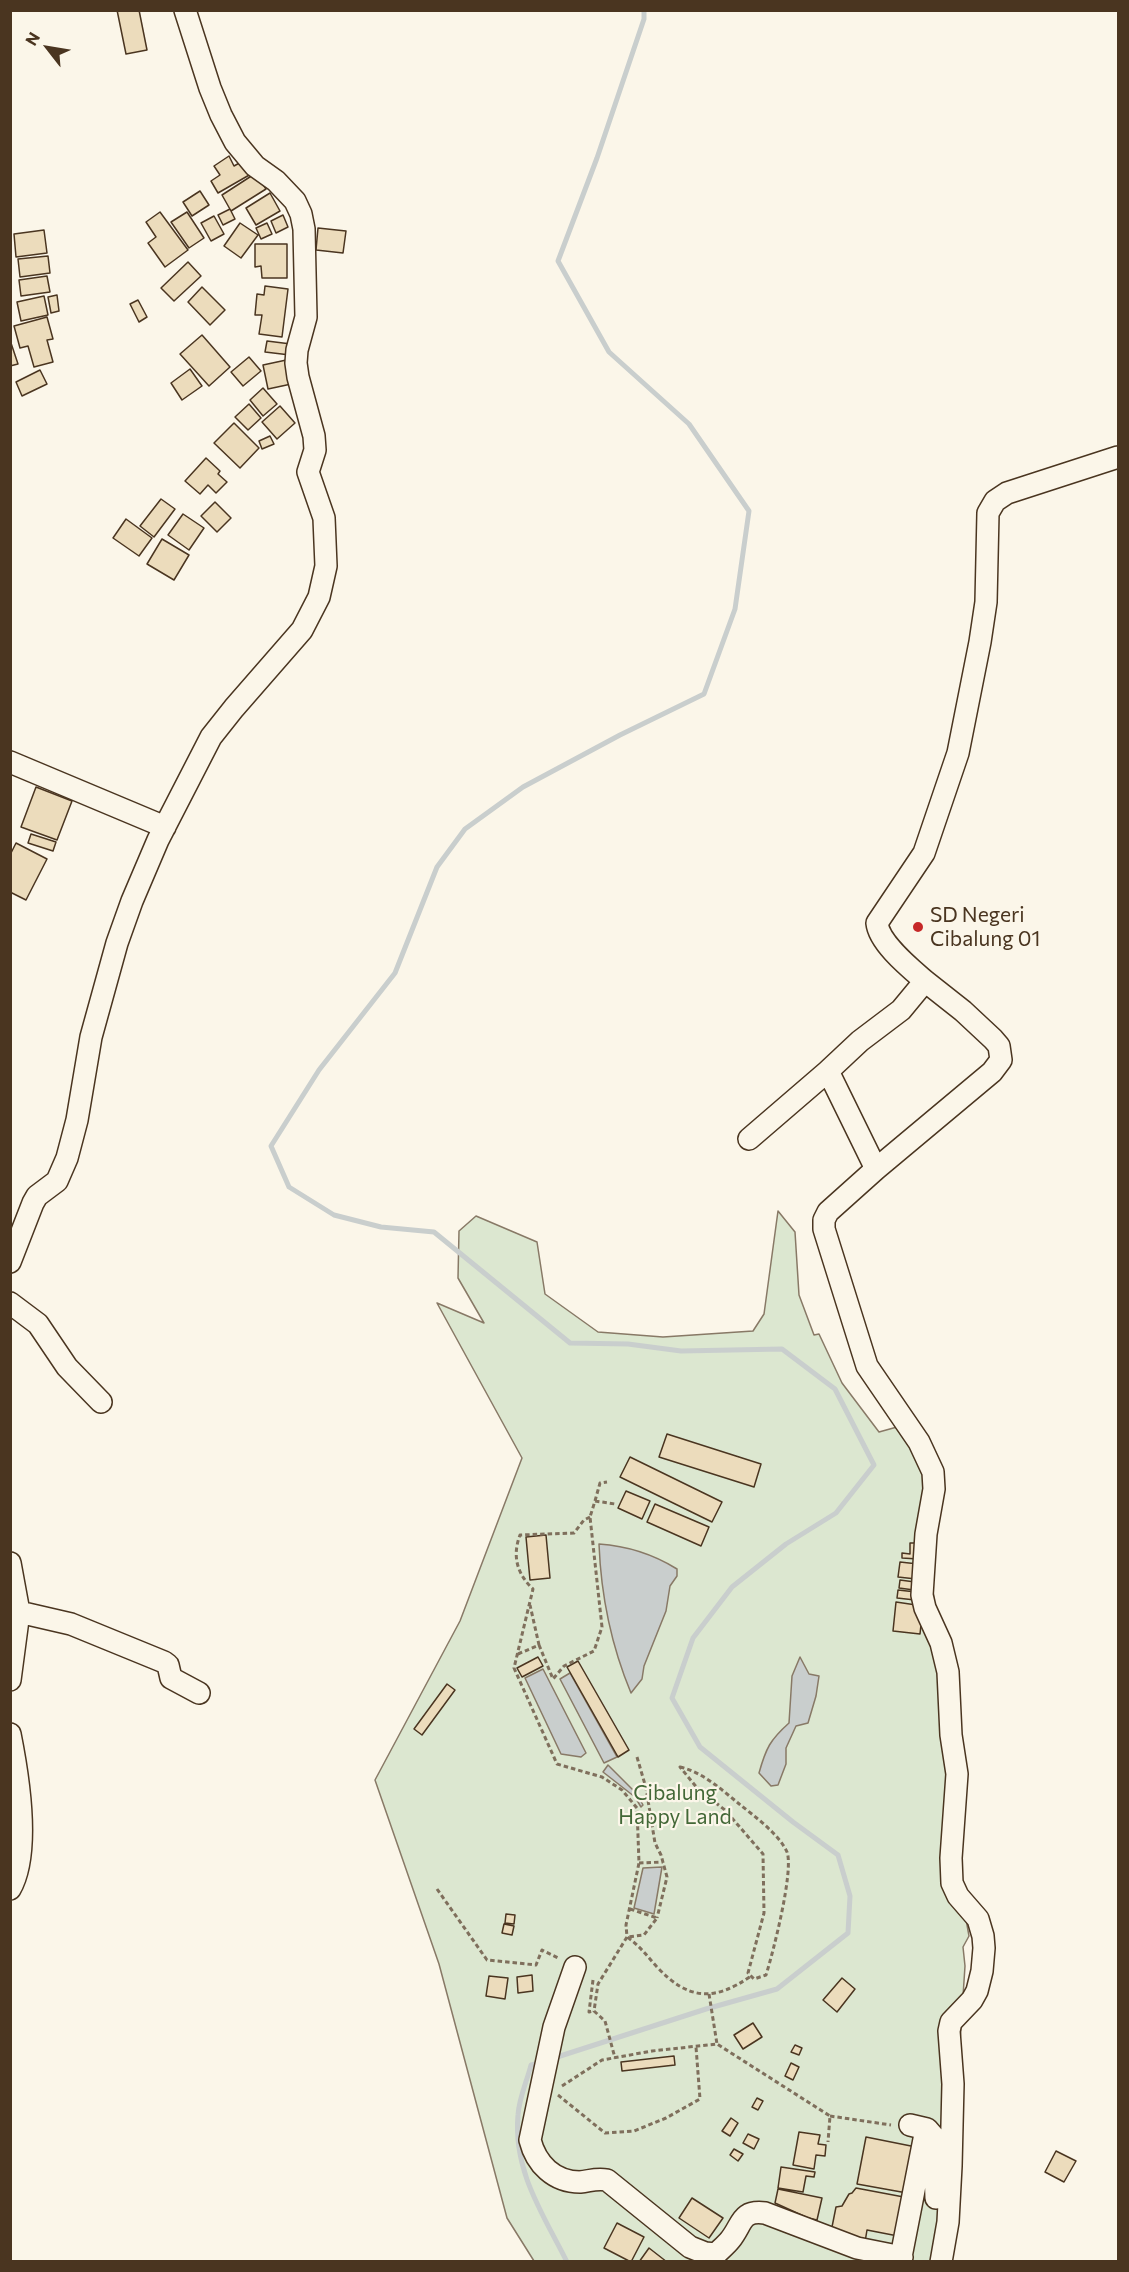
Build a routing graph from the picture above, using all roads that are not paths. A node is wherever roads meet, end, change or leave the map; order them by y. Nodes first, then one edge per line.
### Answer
1 (185, 10) edge
2 (1119, 457) edge
3 (10, 762) edge
4 (165, 827) junction
5 (925, 981) junction
6 (828, 1071) junction
7 (749, 1139) dead end
8 (876, 1169) junction
9 (10, 1262) edge
10 (10, 1303) edge
11 (101, 1402) dead end
12 (10, 1563) edge
13 (19, 1612) junction
14 (10, 1680) edge
15 (199, 1693) dead end
16 (10, 1734) edge
17 (10, 1888) edge
18 (575, 1967) road end
19 (869, 2256) edge
20 (716, 2258) edge
21 (901, 2259) edge
22 (940, 2262) edge

1 - 4 street
2 - 5 street
3 - 4 street
4 - 9 street
5 - 6 street
5 - 8 street
6 - 7 street
6 - 8 street
8 - 22 street
10 - 11 street
12 - 13 street
13 - 14 street
13 - 15 street
16 - 17 street
18 - 20 street
19 - 20 street
19 - 21 street
21 - 22 street

